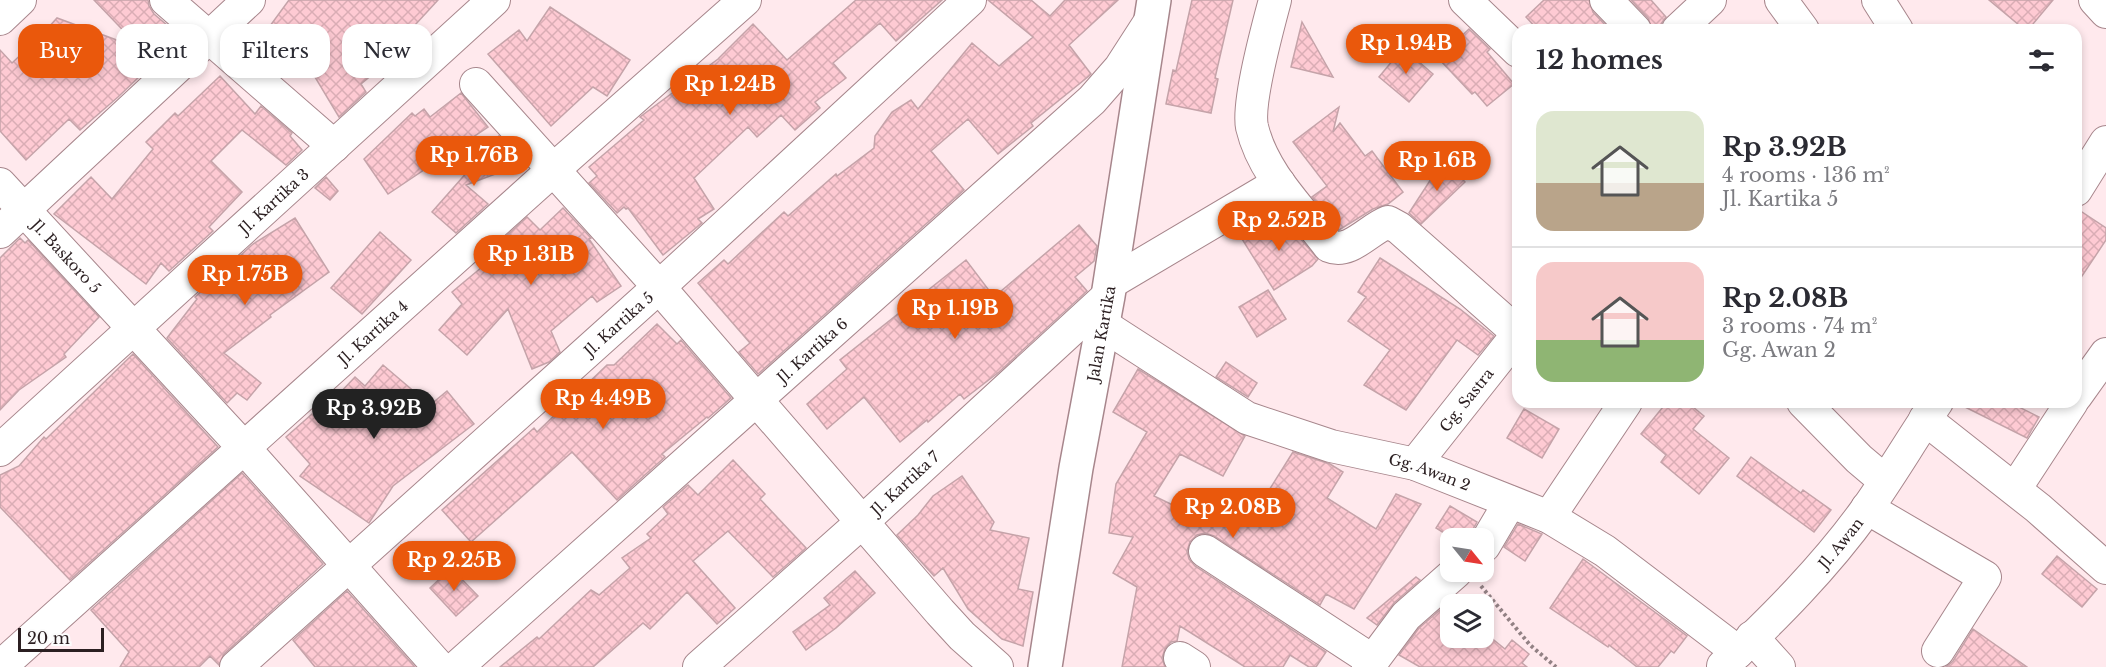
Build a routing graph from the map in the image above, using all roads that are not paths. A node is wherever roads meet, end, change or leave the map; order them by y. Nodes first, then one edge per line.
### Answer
1 (20, 0) edge
2 (166, 0) edge
3 (249, 0) edge
4 (494, 0) edge
5 (746, 0) edge
6 (1275, 0) edge
7 (1465, 0) edge
8 (1606, 0) edge
9 (1710, 0) edge
10 (1781, 0) edge
11 (1878, 0) edge
12 (2095, 0) edge
13 (963, 2) edge
14 (1152, 10) edge
15 (2106, 12) edge
16 (0, 19) edge
17 (1629, 24) edge
18 (1684, 24) edge
19 (1799, 24) edge
20 (1893, 24) edge
21 (209, 38) junction
22 (1512, 45) edge
23 (476, 84) dead end
24 (334, 146) junction
25 (2092, 150) edge
26 (554, 170) junction
27 (2082, 175) edge
28 (1279, 183) junction
29 (0, 184) edge
30 (24, 211) junction
31 (0, 232) edge
32 (658, 287) junction
33 (1107, 301) junction
34 (133, 328) junction
35 (1512, 328) edge
36 (1512, 341) edge
37 (2106, 354) edge
38 (2082, 388) edge
39 (755, 399) junction
40 (1622, 408) edge
41 (1809, 408) edge
42 (2068, 408) edge
43 (1931, 411) edge
44 (245, 449) junction
45 (0, 450) edge
46 (1415, 464) junction
47 (1885, 481) junction
48 (2015, 489) junction
49 (1510, 502) junction
50 (1867, 508) junction
51 (1549, 517) junction
52 (861, 523) junction
53 (1494, 529) edge
54 (1205, 551) dead end
55 (349, 565) junction
56 (2106, 568) edge
57 (1457, 582) edge
58 (1938, 651) dead end
59 (1737, 652) edge
60 (1370, 664) edge
61 (0, 667) edge
62 (236, 667) edge
63 (439, 667) edge
64 (457, 667) edge
65 (699, 667) edge
66 (997, 667) edge
67 (1045, 667) edge
68 (1779, 667) edge

1 - 16 street
2 - 21 street
3 - 21 street
4 - 24 street, Jl. Kartika 3
5 - 26 street, Jl. Kartika 4
6 - 28 street
7 - 22 street
8 - 17 street
9 - 18 street
10 - 19 street
11 - 20 street
12 - 15 street
13 - 32 street, Jl. Kartika 5
14 - 33 street, Jalan Kartika
14 - 39 street, Jl. Kartika 6
21 - 24 street
21 - 30 street
23 - 26 street
24 - 34 street, Jl. Kartika 3
25 - 27 street
26 - 32 street
26 - 44 street, Jl. Kartika 4
28 - 33 street, Jl. Kartika 7
28 - 35 street
29 - 30 street, Jl. Baskoro 5
30 - 31 street
30 - 34 street, Jl. Baskoro 5
32 - 39 street
32 - 55 street, Jl. Kartika 5
33 - 46 street, Gg. Awan 2
33 - 52 street, Jl. Kartika 7
33 - 67 street, Jalan Kartika
34 - 44 street, Jl. Baskoro 5
34 - 45 street, Jl. Kartika 3
36 - 46 street, Gg. Sastra
37 - 38 street
39 - 52 street
39 - 64 street, Jl. Kartika 6
40 - 51 street
41 - 47 street
42 - 48 street
43 - 47 street, Jl. Awan
43 - 48 street
44 - 55 street, Jl. Baskoro 5
44 - 61 street, Jl. Kartika 4
46 - 49 street, Gg. Awan 2
47 - 50 street, Jl. Awan
48 - 56 street
49 - 51 street, Gg. Awan 2
49 - 53 street
50 - 58 street
50 - 59 street, Jl. Awan
51 - 59 street, Gg. Awan 2
52 - 65 street, Jl. Kartika 7
52 - 66 street
54 - 60 street
55 - 62 street, Jl. Kartika 5
55 - 63 street, Jl. Baskoro 5
57 - 60 street
59 - 68 street, Gg. Awan 2

